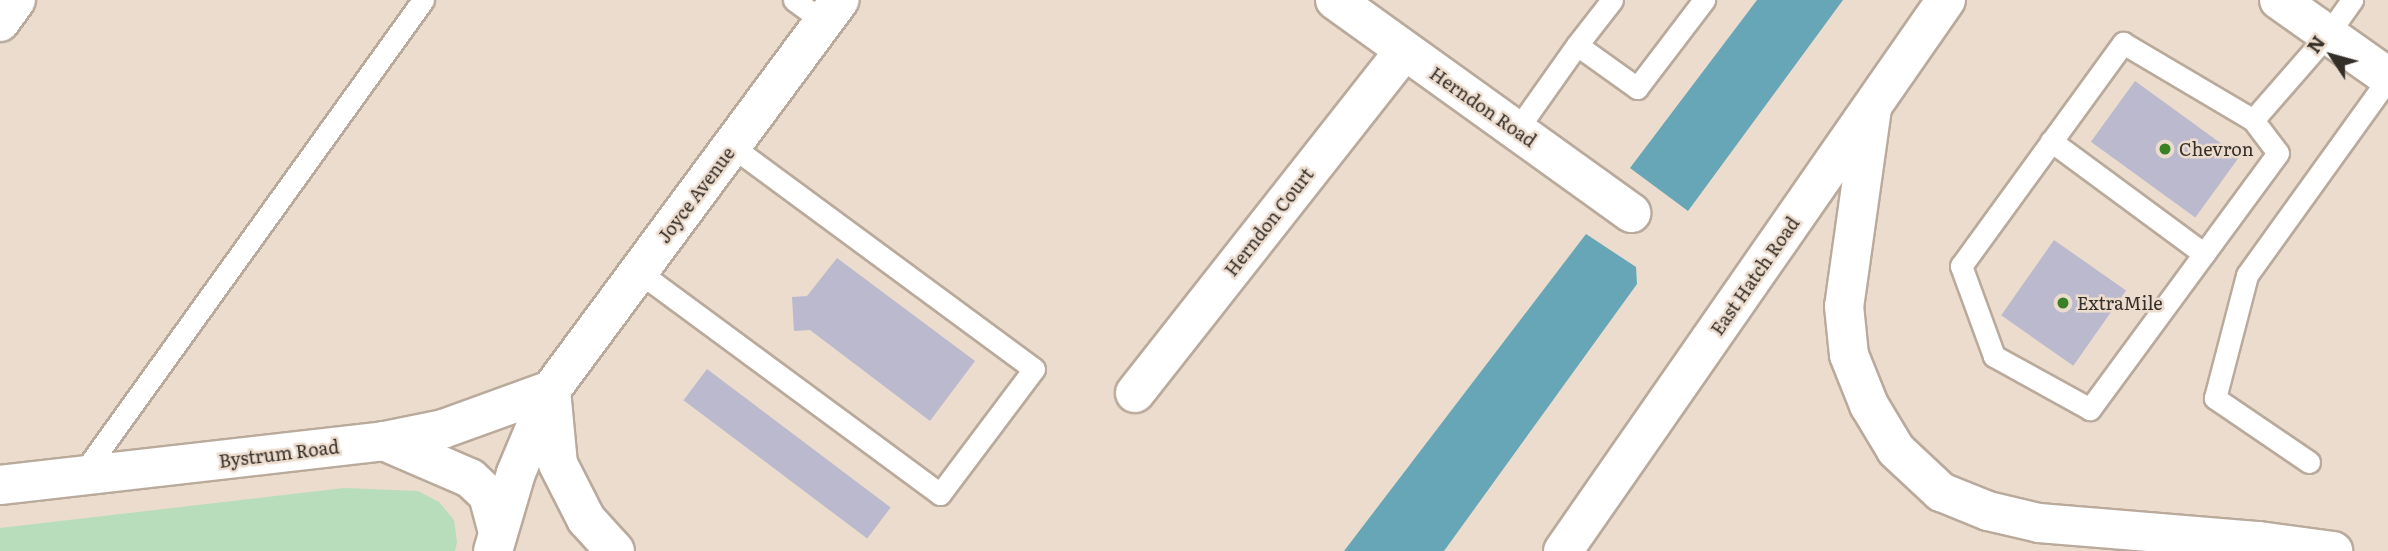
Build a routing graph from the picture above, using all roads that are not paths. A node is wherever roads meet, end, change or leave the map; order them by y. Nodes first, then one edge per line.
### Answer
1 (16, 0) edge
2 (423, 0) edge
3 (1335, 0) edge
4 (1612, 0) edge
5 (1704, 0) edge
6 (1946, 0) edge
7 (2279, 0) edge
8 (2352, 0) edge
9 (820, 7) edge
10 (0, 22) edge
11 (2328, 34) junction
12 (1577, 46) junction
13 (1404, 51) junction
14 (2388, 78) edge
15 (1872, 108) junction
16 (2252, 120) junction
17 (1516, 131) junction
18 (2051, 141) junction
19 (732, 146) junction
20 (1631, 213) dead end
21 (2204, 254) junction
22 (639, 272) junction
23 (551, 390) junction
24 (1135, 393) dead end
25 (384, 441) junction
26 (2309, 462) dead end
27 (81, 476) junction
28 (0, 485) edge
29 (495, 540) edge
30 (615, 551) edge
31 (1563, 551) edge
32 (2333, 551) edge

1 - 10 main road
2 - 27 lane
3 - 13 main road, Herndon Road
4 - 12 lane
5 - 12 lane
6 - 15 main road, East Hatch Road
7 - 11 main road
8 - 11 lane
9 - 19 main road, Joyce Avenue
11 - 14 main road
11 - 16 lane
12 - 17 lane
13 - 17 main road, Herndon Road
13 - 24 main road, Herndon Court
14 - 26 lane
15 - 31 main road, East Hatch Road
15 - 32 main road
16 - 18 lane
16 - 21 lane
17 - 20 main road, Herndon Road
18 - 21 lane
18 - 21 lane
19 - 22 main road, Joyce Avenue
19 - 22 lane
22 - 23 main road, Joyce Avenue
23 - 25 main road, Bystrum Road
23 - 29 main road, Joyce Avenue
23 - 30 main road
25 - 27 main road, Bystrum Road
25 - 29 main road
27 - 28 main road, Bystrum Road

